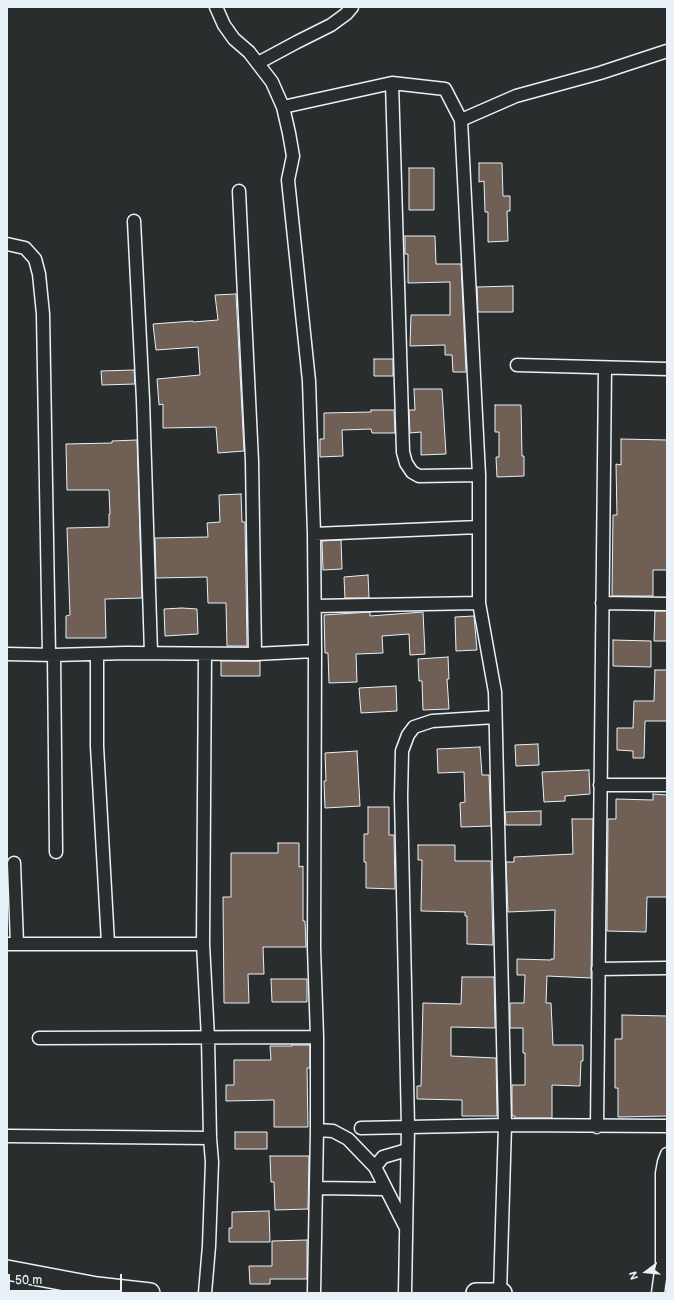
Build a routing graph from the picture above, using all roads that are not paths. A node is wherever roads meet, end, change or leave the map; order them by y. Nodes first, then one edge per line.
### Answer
1 (216, 7) edge
2 (352, 7) edge
3 (667, 51) edge
4 (258, 63) junction
5 (392, 83) junction
6 (283, 107) junction
7 (461, 120) junction
8 (239, 191) dead end
9 (134, 221) dead end
10 (7, 244) edge
11 (517, 365) dead end
12 (605, 368) junction
13 (667, 369) edge
14 (479, 476) junction
15 (479, 527) junction
16 (314, 534) junction
17 (479, 603) junction
18 (602, 603) junction
19 (667, 604) edge
20 (315, 606) junction
21 (315, 651) junction
22 (151, 653) junction
23 (7, 654) edge
24 (97, 654) junction
25 (205, 654) junction
26 (255, 654) junction
27 (52, 655) junction
28 (495, 717) junction
29 (600, 785) junction
30 (667, 785) edge
31 (56, 852) dead end
32 (14, 863) dead end
33 (12, 944) edge
34 (108, 944) junction
35 (203, 944) junction
36 (667, 968) edge
37 (598, 969) junction
38 (317, 1037) junction
39 (39, 1038) dead end
40 (208, 1038) junction
41 (505, 1125) junction
42 (667, 1126) edge
43 (408, 1127) junction
44 (597, 1127) junction
45 (361, 1128) dead end
46 (317, 1130) junction
47 (7, 1136) edge
48 (210, 1138) junction
49 (408, 1150) junction
50 (667, 1154) edge
51 (375, 1167) junction
52 (316, 1188) junction
53 (386, 1189) junction
54 (406, 1228) junction
55 (7, 1270) edge
56 (150, 1293) edge
57 (205, 1293) edge
58 (314, 1293) edge
59 (405, 1293) edge
60 (476, 1293) edge
61 (501, 1293) edge
62 (658, 1293) edge

1 - 4 street
2 - 4 street
3 - 7 street
4 - 6 street
5 - 6 street
5 - 7 street
5 - 14 street
6 - 16 street
7 - 14 street
8 - 26 street
9 - 22 street
10 - 27 street
11 - 12 street
12 - 13 street
12 - 18 street
14 - 15 street
15 - 16 street
15 - 17 street
16 - 20 street
17 - 20 street
17 - 28 street
18 - 19 street
18 - 29 street
20 - 21 street
21 - 26 street
21 - 38 street
22 - 24 street
22 - 25 street
23 - 27 street
24 - 27 street
24 - 34 street
25 - 26 street
25 - 35 street
27 - 31 street
28 - 41 street
28 - 43 street
29 - 30 street
29 - 37 street
32 - 33 street
33 - 34 street
34 - 35 street
35 - 40 street
36 - 37 street
37 - 44 street
38 - 40 street
38 - 46 street
39 - 40 street
40 - 48 street
41 - 43 street
41 - 44 street
41 - 61 street
42 - 44 street
43 - 45 street
43 - 49 street
46 - 51 street
46 - 52 street
47 - 48 street
48 - 57 street
49 - 51 street
49 - 54 street
50 - 62 street
51 - 53 street
52 - 53 street
52 - 58 street
53 - 54 street
54 - 59 street
55 - 56 main road
60 - 61 main road

